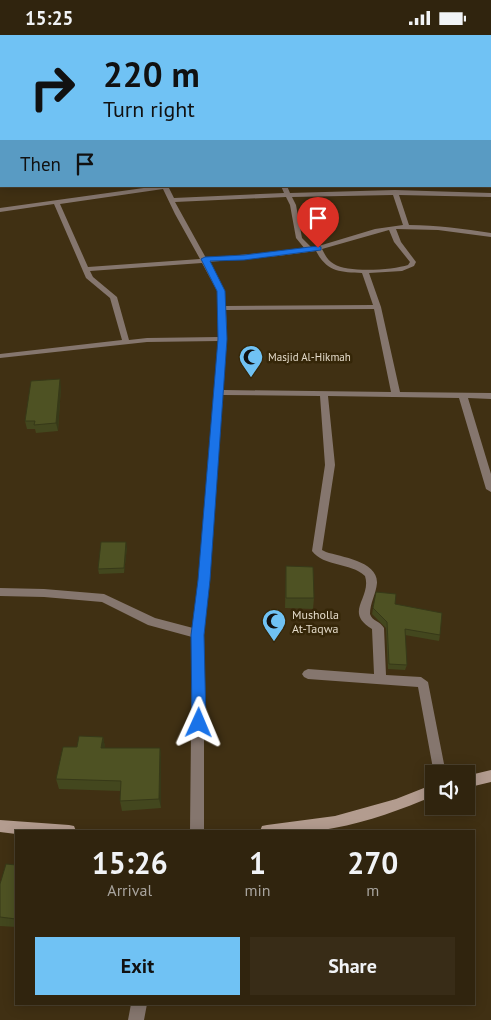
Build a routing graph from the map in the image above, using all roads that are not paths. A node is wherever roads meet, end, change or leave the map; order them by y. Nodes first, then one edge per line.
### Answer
1 (166, 187) edge
2 (284, 187) edge
3 (332, 189) edge
4 (453, 189) edge
5 (394, 192) junction
6 (287, 194) junction
7 (491, 195) edge
8 (172, 200) junction
9 (56, 202) junction
10 (0, 210) edge
11 (407, 227) junction
12 (392, 228) junction
13 (491, 235) edge
14 (314, 249) junction
15 (205, 259) junction
16 (86, 269) junction
17 (365, 271) junction
18 (377, 307) junction
19 (221, 308) junction
20 (223, 339) junction
21 (126, 342) junction
22 (0, 356) edge
23 (219, 393) junction
24 (324, 395) junction
25 (396, 395) junction
26 (491, 396) edge
27 (463, 397) junction
28 (491, 489) edge
29 (0, 592) edge
30 (198, 635) junction
31 (308, 674) dead end
32 (380, 678) junction
33 (438, 765) edge
34 (491, 776) edge
35 (475, 779) edge
36 (425, 794) edge
37 (0, 826) edge
38 (55, 830) edge
39 (197, 830) edge
40 (274, 830) edge
41 (139, 1005) edge
42 (136, 1020) edge

1 - 8 street
1 - 9 street
2 - 6 street
3 - 5 street
3 - 6 street
4 - 5 street
4 - 7 street
5 - 11 street
6 - 8 street
6 - 14 street
8 - 15 street
9 - 10 street
9 - 16 street
11 - 12 street
11 - 13 street
12 - 14 street
12 - 17 street
14 - 15 street
14 - 17 street
15 - 16 street
15 - 19 street
16 - 21 street
17 - 18 street
18 - 19 street
18 - 25 street
19 - 20 street
20 - 21 street
20 - 23 street
21 - 22 street
23 - 24 street
23 - 30 street
24 - 25 street
24 - 32 street
25 - 27 street
26 - 27 street
27 - 28 street
29 - 30 street
30 - 39 street
31 - 32 street
32 - 33 street
34 - 35 street
36 - 40 street
37 - 38 street
41 - 42 street

